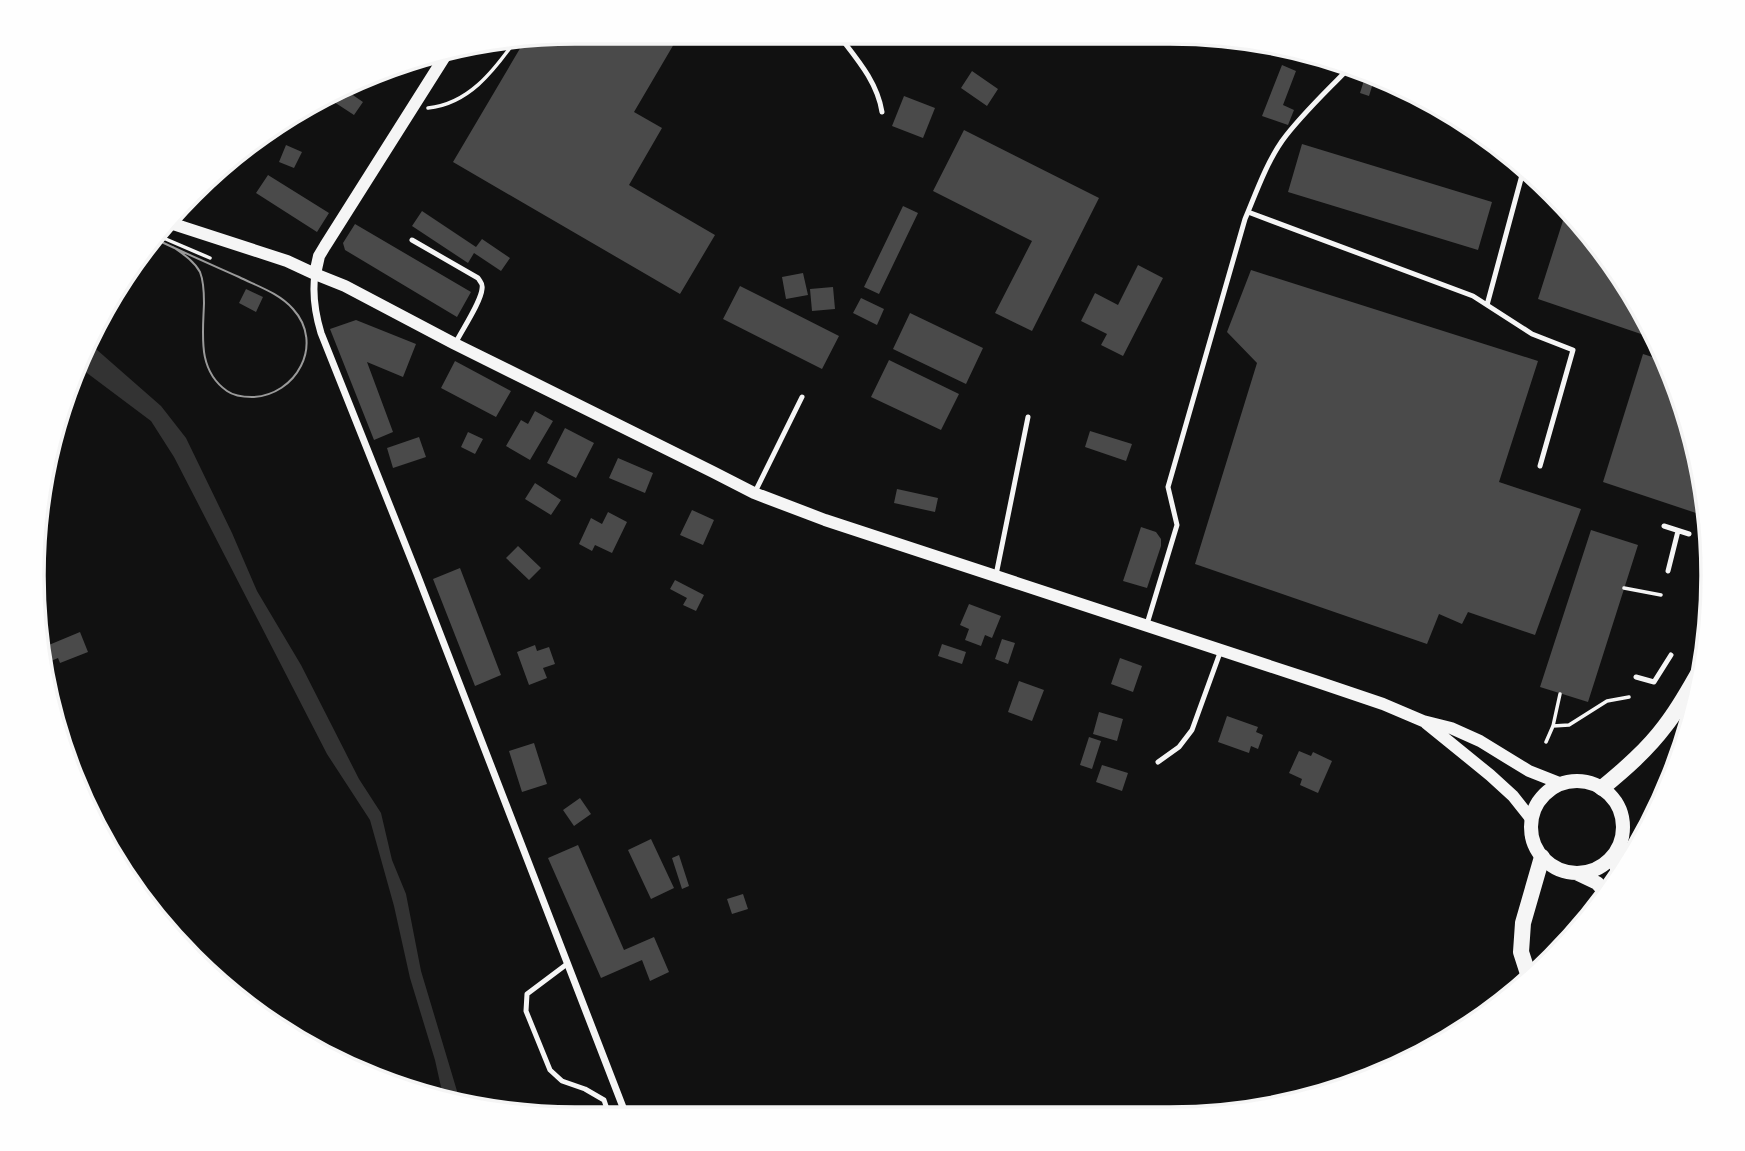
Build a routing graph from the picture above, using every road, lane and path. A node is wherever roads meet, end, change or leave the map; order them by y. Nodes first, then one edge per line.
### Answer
1 (845, 44) edge
2 (510, 48) edge
3 (442, 61) edge
4 (1344, 73) edge
5 (426, 108) dead end
6 (882, 112) dead end
7 (1521, 177) edge
8 (1248, 212) junction
9 (178, 223) edge
10 (165, 239) edge
11 (412, 240) dead end
12 (210, 258) dead end
13 (315, 274) junction
14 (1487, 305) junction
15 (456, 344) junction
16 (802, 397) dead end
17 (1028, 417) dead end
18 (1540, 466) dead end
19 (754, 493) junction
20 (1664, 526) dead end
21 (1678, 531) junction
22 (1689, 534) dead end
23 (1668, 570) dead end
24 (996, 576) junction
25 (1624, 588) dead end
26 (1661, 595) dead end
27 (1146, 626) junction
28 (1221, 650) junction
29 (1671, 655) dead end
30 (1636, 677) dead end
31 (1689, 688) edge
32 (1560, 694) dead end
33 (1629, 697) dead end
34 (1423, 721) junction
35 (1553, 726) junction
36 (1546, 742) dead end
37 (1158, 762) dead end
38 (1562, 784) junction
39 (1602, 788) junction
40 (1532, 820) junction
41 (1614, 855) junction
42 (1542, 857) junction
43 (1616, 864) edge
44 (1578, 874) junction
45 (1600, 887) edge
46 (567, 964) junction
47 (1527, 969) edge
48 (606, 1107) edge
49 (623, 1107) edge

1 - 6 lane
2 - 5 path
3 - 13 street
4 - 8 lane
7 - 14 lane
8 - 14 lane
8 - 27 lane
9 - 13 street
10 - 12 path
11 - 15 lane
13 - 15 street
13 - 46 street
14 - 18 lane
15 - 19 street
16 - 19 lane
17 - 24 lane
19 - 24 street
20 - 21 lane
21 - 22 lane
21 - 23 lane
24 - 27 street
25 - 26 path
27 - 28 street
28 - 34 street
28 - 37 lane
29 - 30 lane
31 - 39 highway
32 - 35 path
33 - 35 path
34 - 38 street
34 - 40 street
35 - 36 path
38 - 39 main road
38 - 40 main road
39 - 41 main road
40 - 42 main road
41 - 43 main road
41 - 44 main road
42 - 44 main road
42 - 47 highway
44 - 45 main road
46 - 48 lane
46 - 49 street

